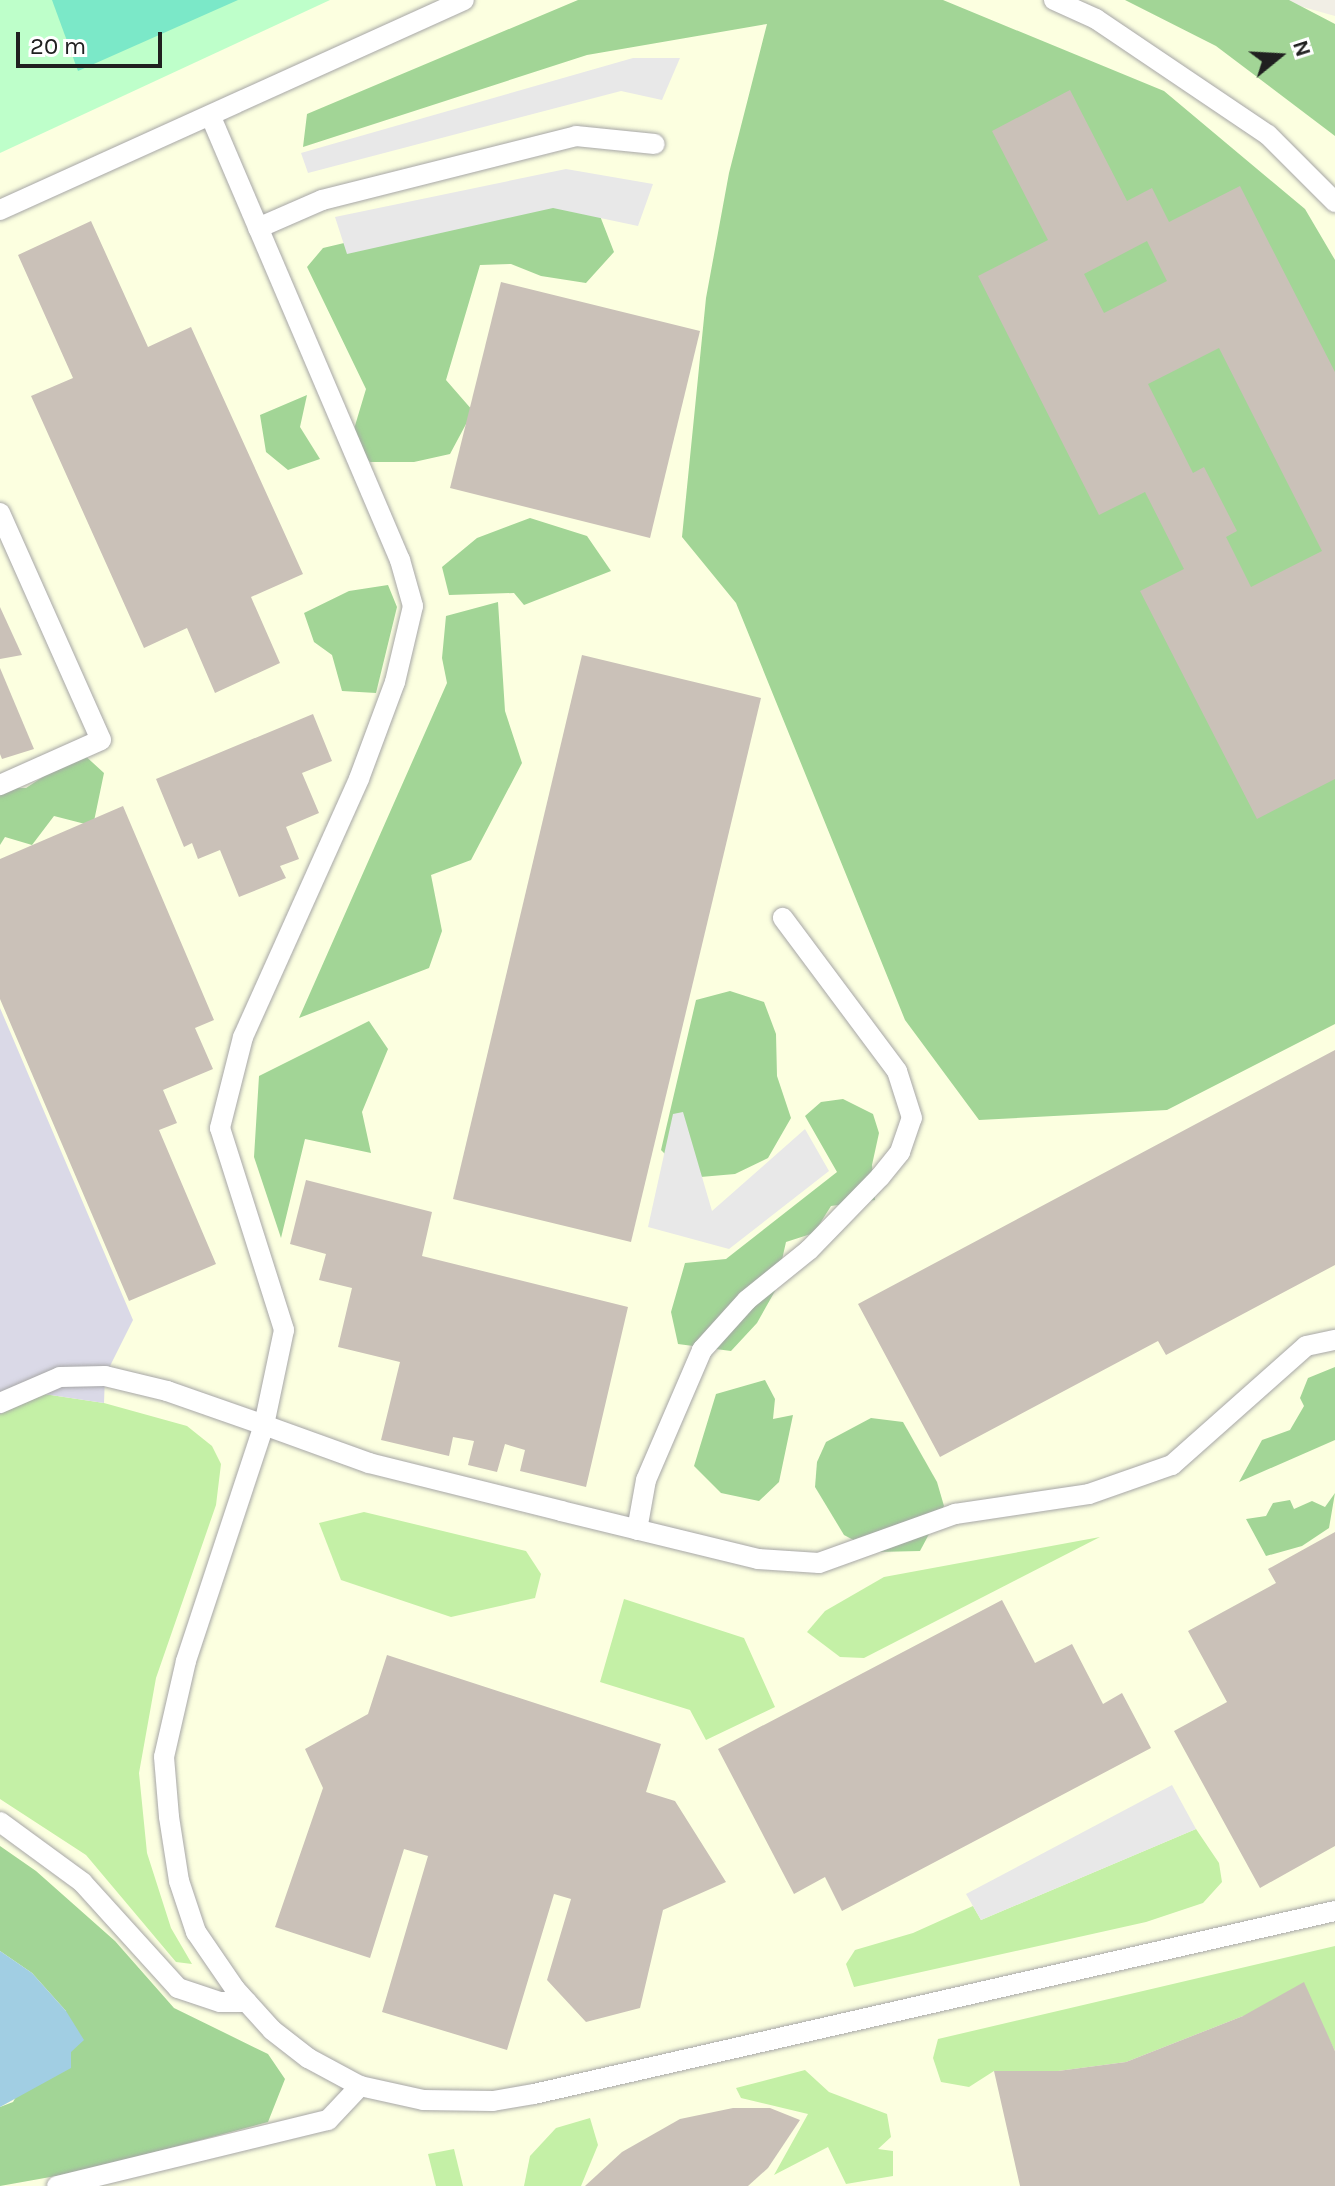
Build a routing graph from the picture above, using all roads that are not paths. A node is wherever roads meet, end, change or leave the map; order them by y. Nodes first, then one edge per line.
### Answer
1 (464, 0) edge
2 (1054, 0) edge
3 (211, 117) junction
4 (655, 144) dead end
5 (1335, 202) edge
6 (0, 210) edge
7 (258, 228) junction
8 (0, 513) edge
9 (0, 785) edge
10 (783, 918) dead end
11 (1335, 1340) edge
12 (0, 1403) edge
13 (264, 1425) junction
14 (637, 1530) junction
15 (0, 1822) edge
16 (1335, 1911) edge
17 (247, 2002) junction
18 (360, 2086) junction
19 (57, 2186) edge

1 - 3 lane
2 - 5 lane
3 - 6 lane
3 - 7 lane
4 - 7 lane
7 - 13 lane
8 - 9 lane
10 - 14 lane
11 - 14 lane
12 - 13 lane
13 - 14 lane
13 - 17 lane
15 - 17 lane
16 - 18 lane
17 - 18 lane
18 - 19 lane

